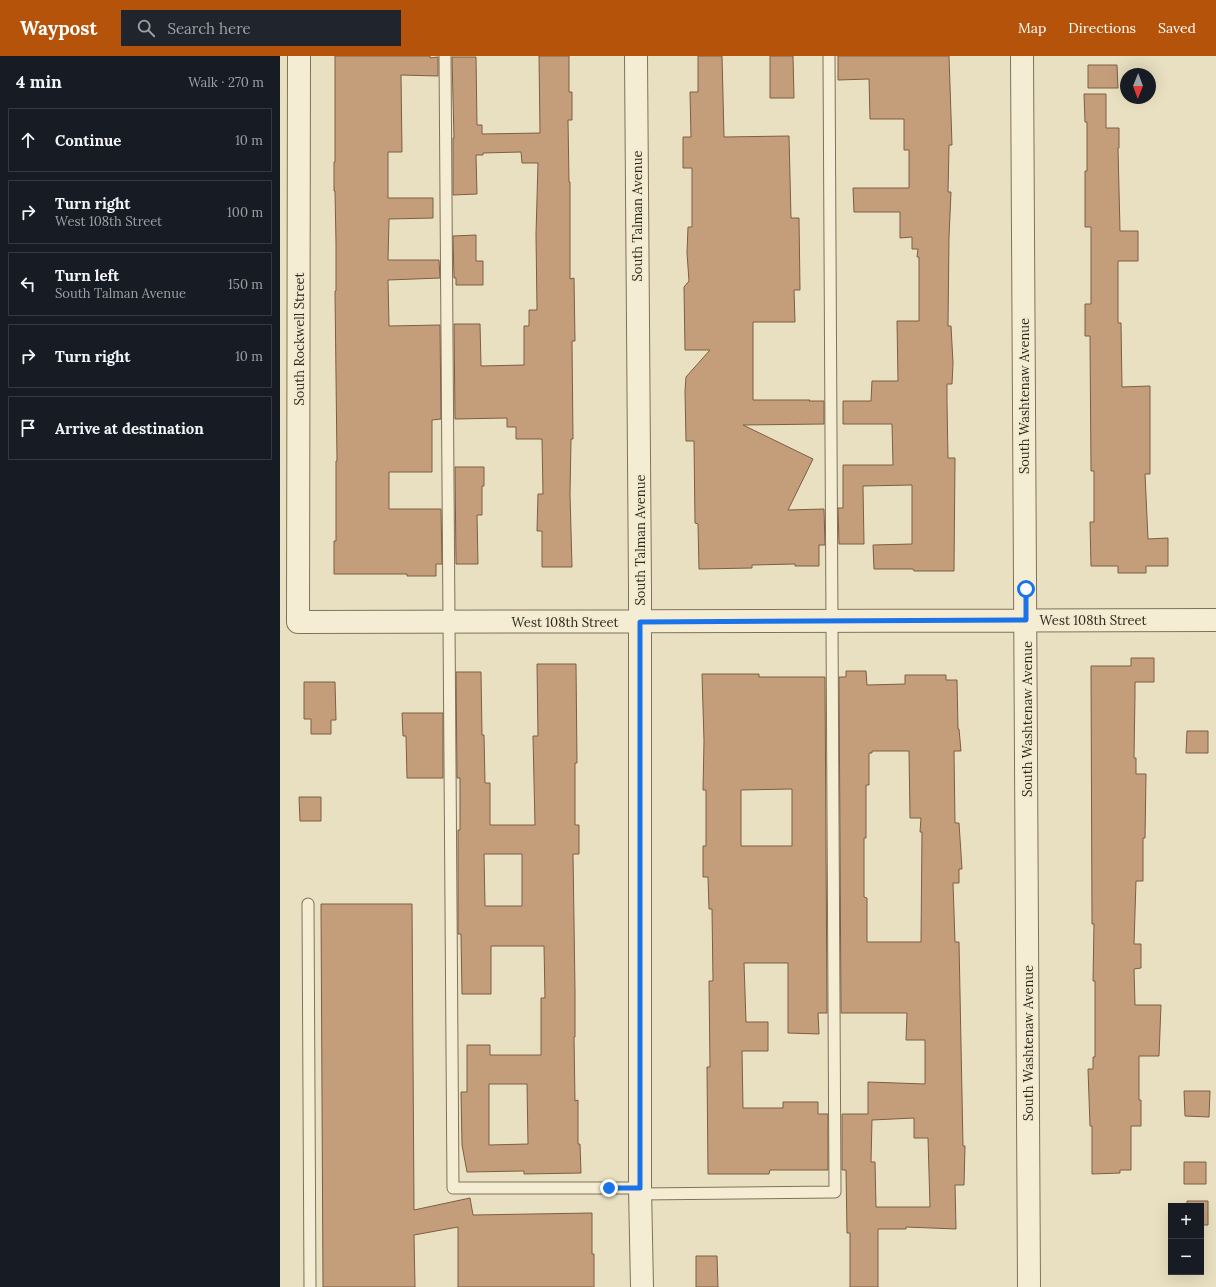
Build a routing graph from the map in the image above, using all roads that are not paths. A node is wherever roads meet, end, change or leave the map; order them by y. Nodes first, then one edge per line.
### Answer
1 (299, 56) edge
2 (445, 56) edge
3 (636, 56) edge
4 (830, 56) edge
5 (1022, 56) edge
6 (1026, 620) junction
7 (1216, 620) edge
8 (833, 621) junction
9 (298, 622) joint
10 (450, 622) junction
11 (640, 622) junction
12 (308, 904) dead end
13 (640, 1191) junction
14 (310, 1287) edge
15 (642, 1287) edge
16 (1029, 1287) edge

1 - 9 street, South Rockwell Street
2 - 10 lane
3 - 11 street, South Talman Avenue
4 - 8 lane
5 - 6 street, South Washtenaw Avenue
6 - 7 street, West 108th Street
6 - 8 street, West 108th Street
6 - 16 street, South Washtenaw Avenue
8 - 11 street, West 108th Street
8 - 13 lane
9 - 10 street, West 108th Street
10 - 11 street, West 108th Street
10 - 13 lane
11 - 13 street, South Talman Avenue
12 - 14 lane
13 - 15 street, South Talman Avenue

